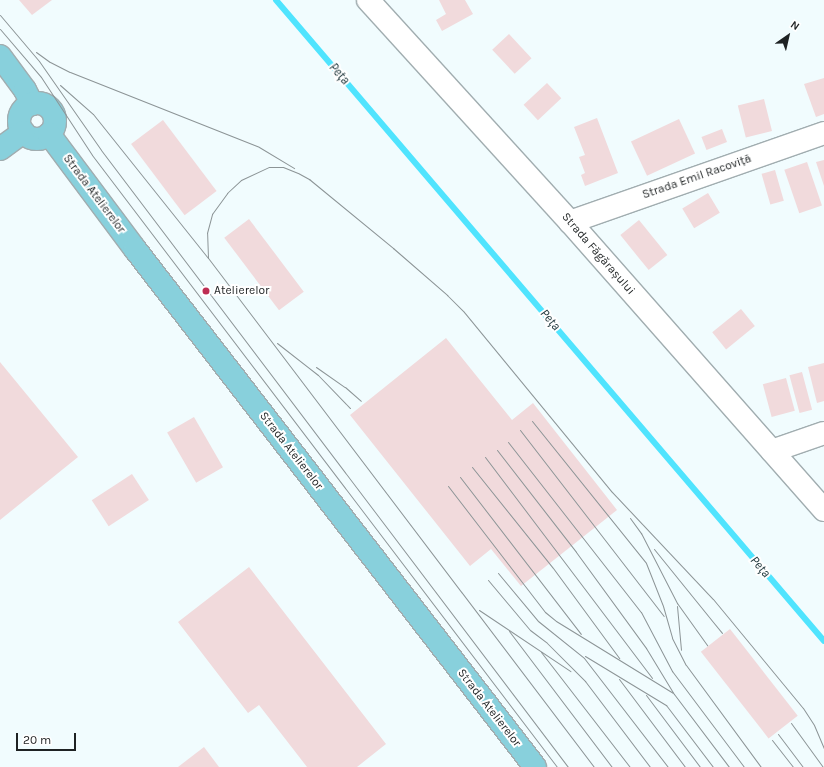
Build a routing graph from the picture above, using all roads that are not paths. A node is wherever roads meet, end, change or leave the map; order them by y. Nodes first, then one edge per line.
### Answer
1 (368, 0) edge
2 (0, 56) edge
3 (32, 104) junction
4 (23, 132) junction
5 (824, 133) edge
6 (49, 134) junction
7 (0, 149) edge
8 (570, 222) junction
9 (824, 433) edge
10 (772, 451) junction
11 (824, 510) edge
12 (535, 767) edge

1 - 8 street, Strada Făgărașului
2 - 3 main road
3 - 4 main road
3 - 6 main road
4 - 6 main road
4 - 7 main road
5 - 8 street, Strada Emil Racoviță
6 - 12 main road, Strada Atelierelor
8 - 10 street, Strada Făgărașului
9 - 10 street
10 - 11 street, Strada Făgărașului

